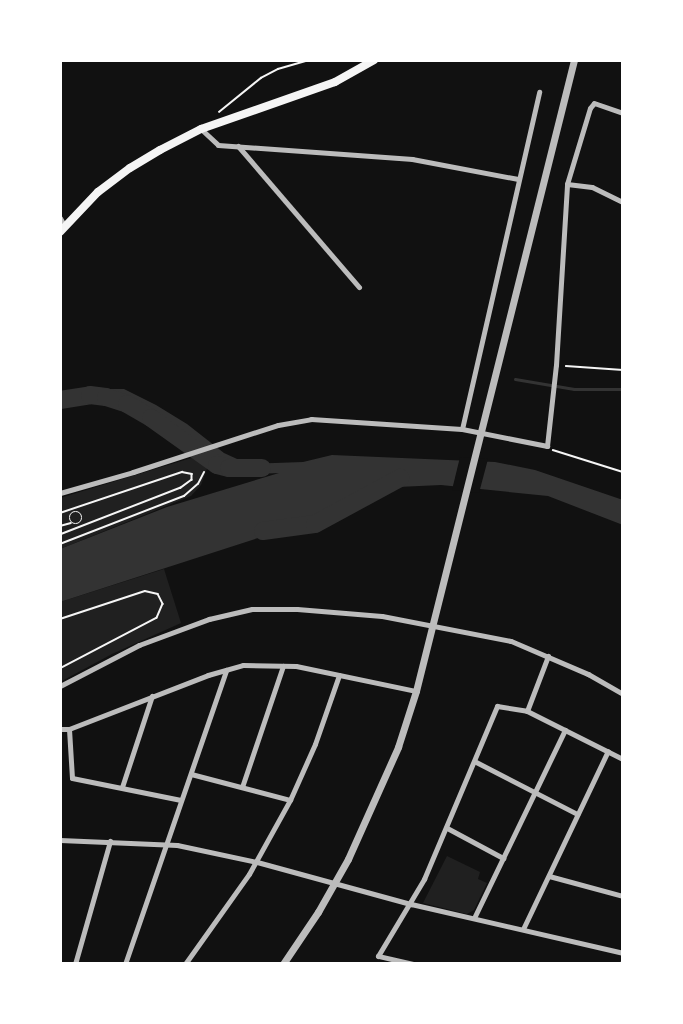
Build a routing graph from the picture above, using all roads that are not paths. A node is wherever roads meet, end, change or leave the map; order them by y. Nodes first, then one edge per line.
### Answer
1 (375, 60) edge
2 (574, 60) edge
3 (539, 92) dead end
4 (623, 113) edge
5 (201, 129) junction
6 (238, 146) junction
7 (518, 179) junction
8 (567, 184) junction
9 (623, 202) edge
10 (62, 226) edge
11 (359, 287) dead end
12 (462, 429) junction
13 (480, 436) junction
14 (60, 493) edge
15 (433, 621) junction
16 (548, 656) junction
17 (284, 666) junction
18 (226, 670) junction
19 (339, 675) junction
20 (60, 686) edge
21 (416, 691) junction
22 (623, 694) edge
23 (152, 696) junction
24 (527, 711) junction
25 (60, 729) edge
26 (69, 729) junction
27 (565, 730) junction
28 (608, 752) junction
29 (623, 759) edge
30 (476, 762) junction
31 (191, 774) junction
32 (122, 787) junction
33 (242, 787) junction
34 (534, 792) junction
35 (181, 800) junction
36 (290, 800) junction
37 (577, 814) junction
38 (447, 828) junction
39 (60, 840) edge
40 (110, 841) junction
41 (167, 843) junction
42 (503, 858) junction
43 (257, 862) junction
44 (549, 876) junction
45 (335, 882) junction
46 (623, 896) edge
47 (411, 904) junction
48 (474, 918) junction
49 (523, 929) junction
50 (623, 952) edge
51 (378, 956) junction
52 (75, 964) edge
53 (125, 964) edge
54 (185, 964) edge
55 (283, 964) edge
56 (374, 964) edge
57 (413, 964) edge

1 - 5 highway
2 - 13 street
3 - 7 street
4 - 8 street
5 - 6 street
5 - 10 highway
6 - 7 street
6 - 11 street
7 - 12 street
8 - 9 street
8 - 13 street
12 - 13 street
12 - 14 street
13 - 15 street
15 - 16 street
15 - 20 street
15 - 21 street
16 - 22 street
16 - 24 street
17 - 18 street
17 - 19 street
17 - 33 street
18 - 23 street
18 - 31 street
19 - 21 street
19 - 36 street
21 - 45 street
23 - 26 street
23 - 32 street
24 - 27 street
24 - 30 street
25 - 26 street
26 - 32 street
27 - 28 street
27 - 34 street
28 - 29 street
28 - 37 street
30 - 34 street
30 - 38 street
31 - 33 street
31 - 35 street
32 - 35 street
33 - 36 street
34 - 37 street
34 - 42 street
35 - 41 street
36 - 43 street
37 - 44 street
38 - 42 street
38 - 47 street
39 - 40 street
40 - 41 street
40 - 52 street
41 - 43 street
41 - 53 street
42 - 48 street
43 - 45 street
43 - 54 street
44 - 46 street
44 - 49 street
45 - 47 street
45 - 55 street
47 - 48 street
47 - 51 street
48 - 49 street
49 - 50 street
51 - 56 street
51 - 57 street

